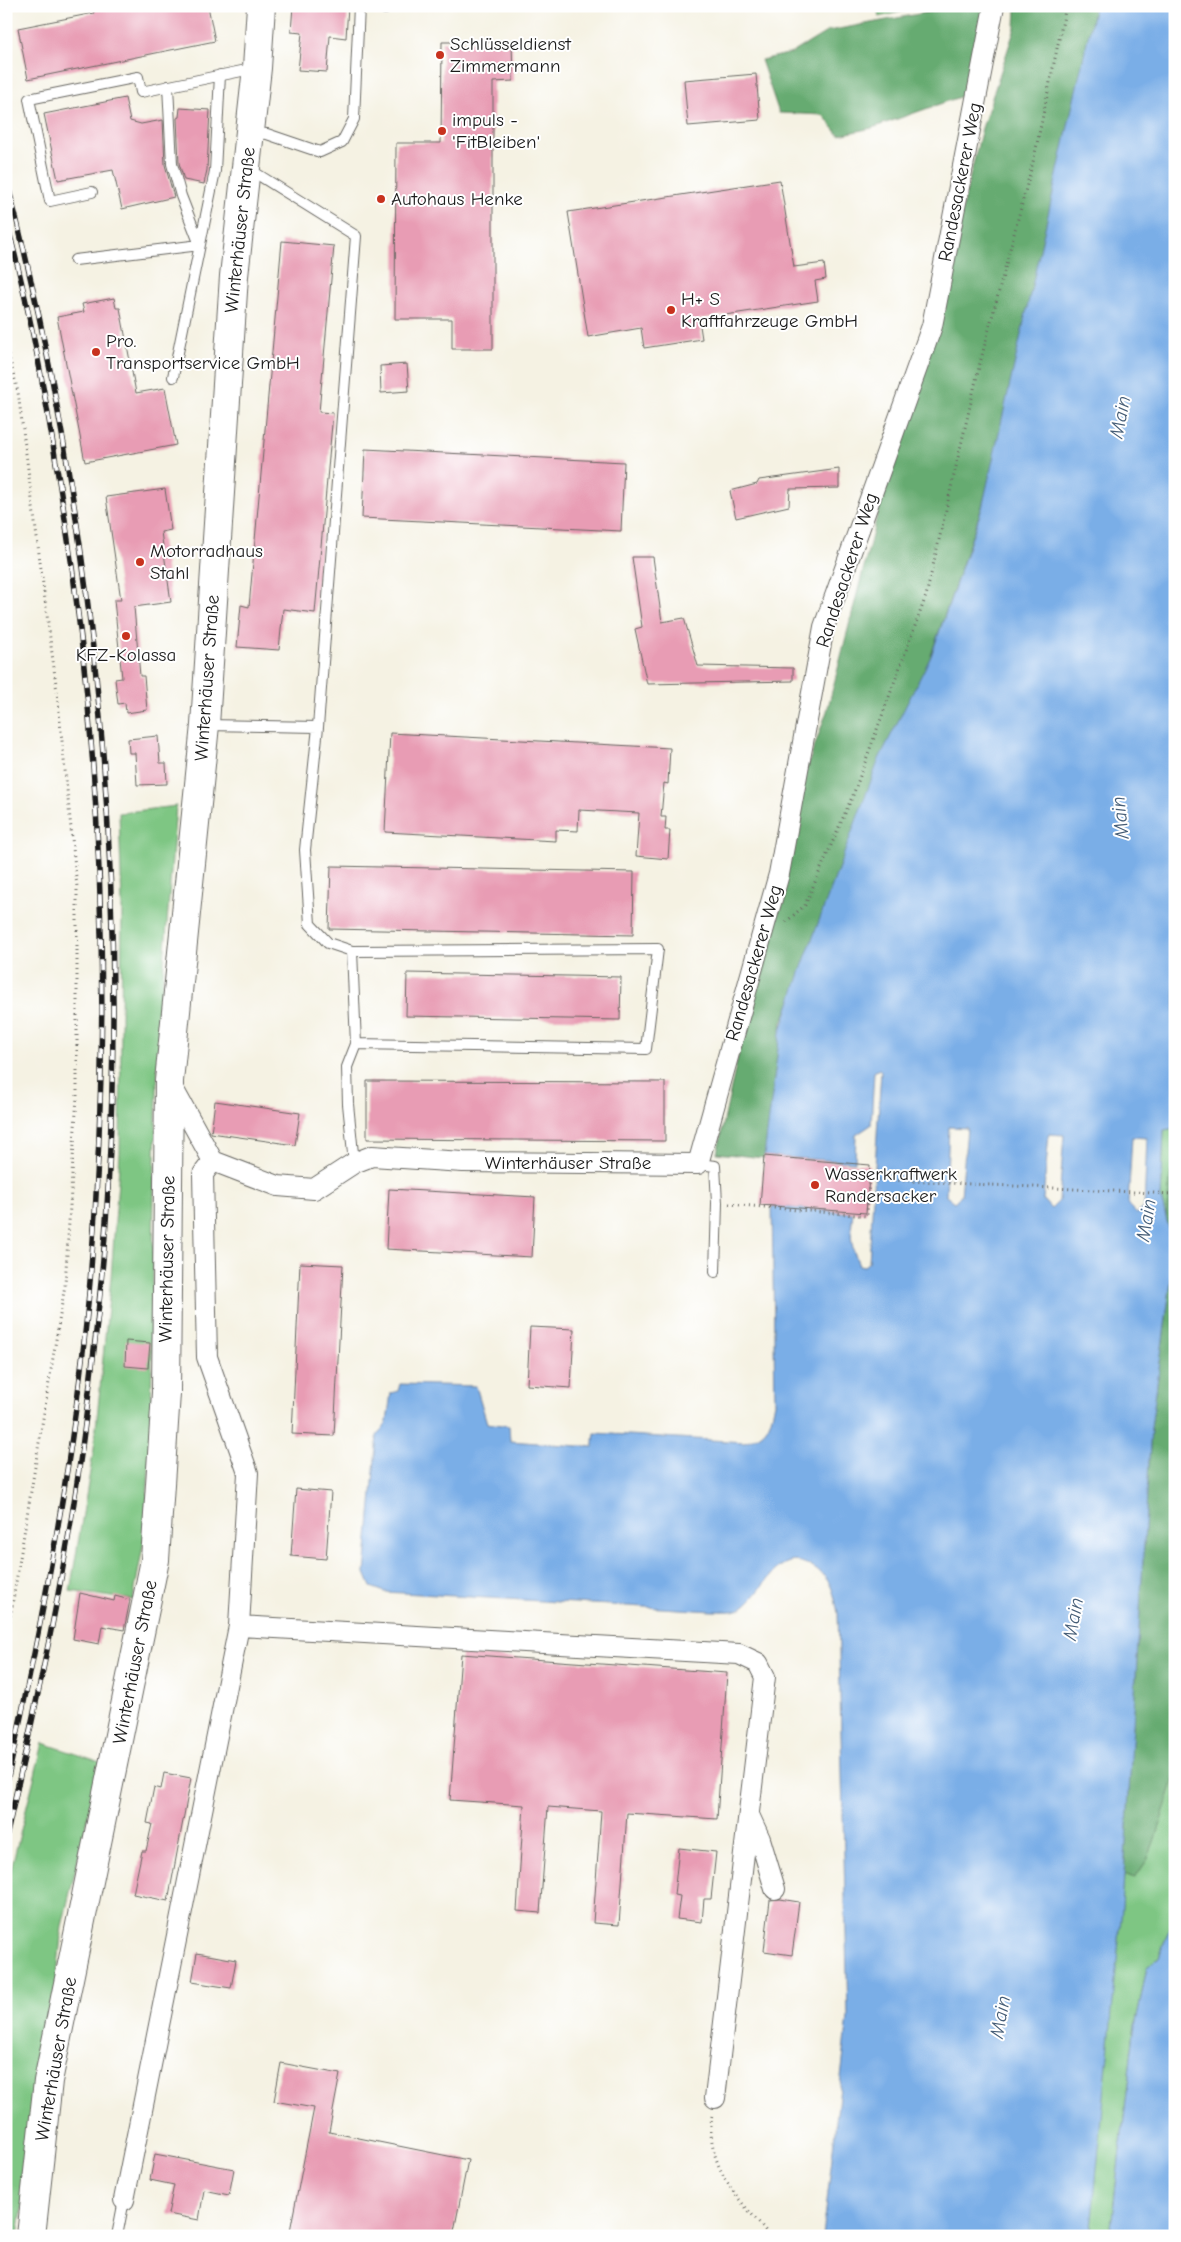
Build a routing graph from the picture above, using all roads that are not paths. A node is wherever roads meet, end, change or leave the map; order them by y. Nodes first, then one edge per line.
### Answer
1 (261, 6) edge
2 (359, 6) edge
3 (994, 6) edge
4 (257, 68) junction
5 (220, 76) junction
6 (168, 86) junction
7 (250, 133) junction
8 (246, 168) junction
9 (92, 192) dead end
10 (200, 245) junction
11 (75, 260) dead end
12 (173, 377) dead end
13 (205, 725) junction
14 (318, 727) junction
15 (352, 951) junction
16 (356, 1044) junction
17 (169, 1081) junction
18 (213, 1162) junction
19 (354, 1163) junction
20 (698, 1164) junction
21 (715, 1272) dead end
22 (239, 1626) junction
23 (749, 1816) junction
24 (775, 1889) dead end
25 (715, 2098) road end
26 (124, 2200) joint
27 (31, 2236) edge
28 (117, 2236) edge

1 - 4 main road, Winterhäuser Straße
2 - 7 lane
3 - 20 street, Randesackerer Weg
4 - 5 lane
4 - 7 main road, Winterhäuser Straße
5 - 6 lane
5 - 10 lane
6 - 9 lane
6 - 10 lane
7 - 8 main road, Winterhäuser Straße
8 - 13 main road, Winterhäuser Straße
8 - 14 lane
10 - 11 lane
10 - 12 lane
13 - 14 lane
13 - 17 main road, Winterhäuser Straße
14 - 15 lane
15 - 16 lane
15 - 16 lane
16 - 19 lane
17 - 18 street
17 - 27 main road, Winterhäuser Straße
18 - 19 street, Winterhäuser Straße
18 - 22 street
19 - 20 street, Winterhäuser Straße
20 - 21 lane
22 - 23 street
22 - 26 street
23 - 24 street
23 - 25 street
26 - 28 lane

